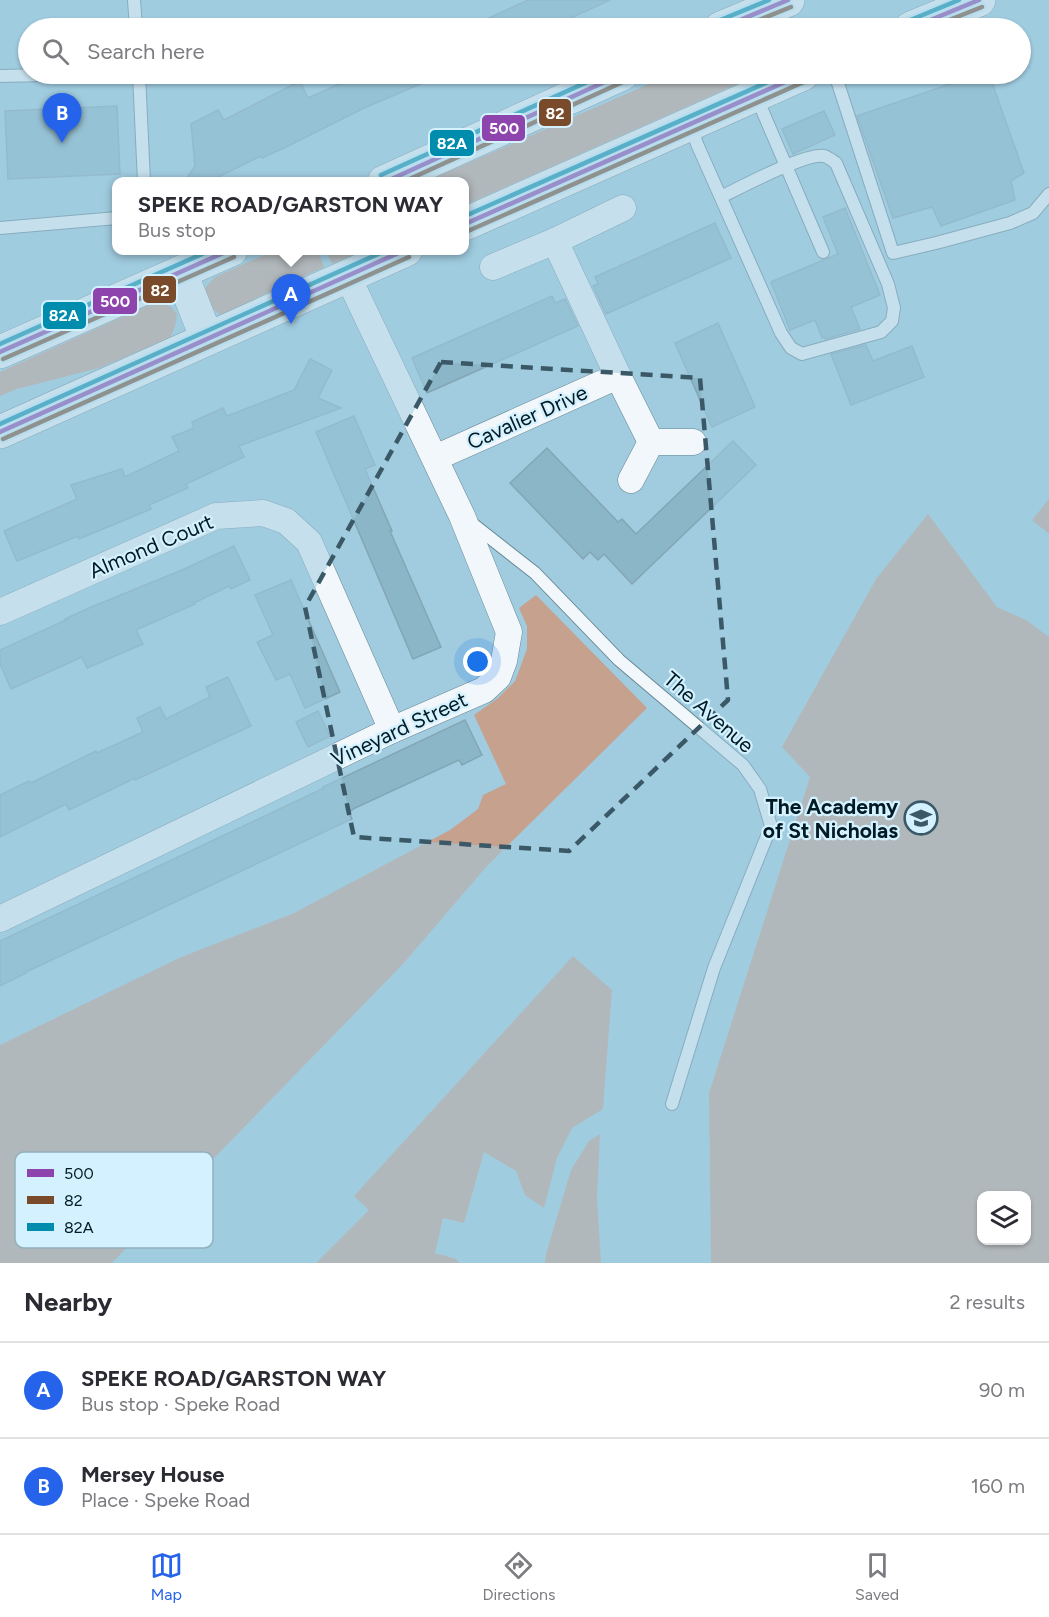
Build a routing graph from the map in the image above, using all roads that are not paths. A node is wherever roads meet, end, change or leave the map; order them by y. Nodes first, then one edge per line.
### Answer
1 (134, 0) edge
2 (788, 0) edge
3 (979, 0) edge
4 (135, 18) edge
5 (746, 18) edge
6 (935, 18) edge
7 (0, 76) edge
8 (18, 76) edge
9 (139, 84) edge
10 (600, 84) edge
11 (779, 84) edge
12 (839, 84) edge
13 (755, 94) junction
14 (690, 123) junction
15 (787, 166) junction
16 (144, 177) edge
17 (395, 177) edge
18 (1049, 194) edge
19 (721, 197) junction
20 (623, 208) dead end
21 (112, 218) edge
22 (469, 222) edge
23 (0, 228) edge
24 (555, 241) junction
25 (823, 252) dead end
26 (220, 255) edge
27 (395, 255) edge
28 (493, 267) dead end
29 (181, 273) junction
30 (348, 277) junction
31 (207, 339) junction
32 (0, 352) edge
33 (618, 376) junction
34 (0, 432) edge
35 (651, 442) junction
36 (693, 442) dead end
37 (435, 458) junction
38 (632, 480) dead end
39 (462, 516) junction
40 (0, 612) edge
41 (393, 730) junction
42 (0, 919) edge
43 (672, 1104) dead end

1 - 4 lane
2 - 5 highway
3 - 6 highway
7 - 8 lane
9 - 16 lane
10 - 17 highway
11 - 13 highway
12 - 18 lane
13 - 14 highway
13 - 15 lane
14 - 19 lane
14 - 22 highway
15 - 19 lane
15 - 19 lane
15 - 25 lane
20 - 24 street
21 - 23 lane
24 - 28 street
24 - 33 street
26 - 29 highway
27 - 30 highway
29 - 31 highway
29 - 32 highway
30 - 31 highway
30 - 37 street, Vineyard Street
31 - 34 highway
33 - 35 street
33 - 37 street, Cavalier Drive
35 - 36 street
35 - 38 street
37 - 39 street, Vineyard Street
39 - 41 street, Vineyard Street
39 - 43 lane, The Avenue
40 - 41 street, Almond Court
41 - 42 street, Vineyard Street

